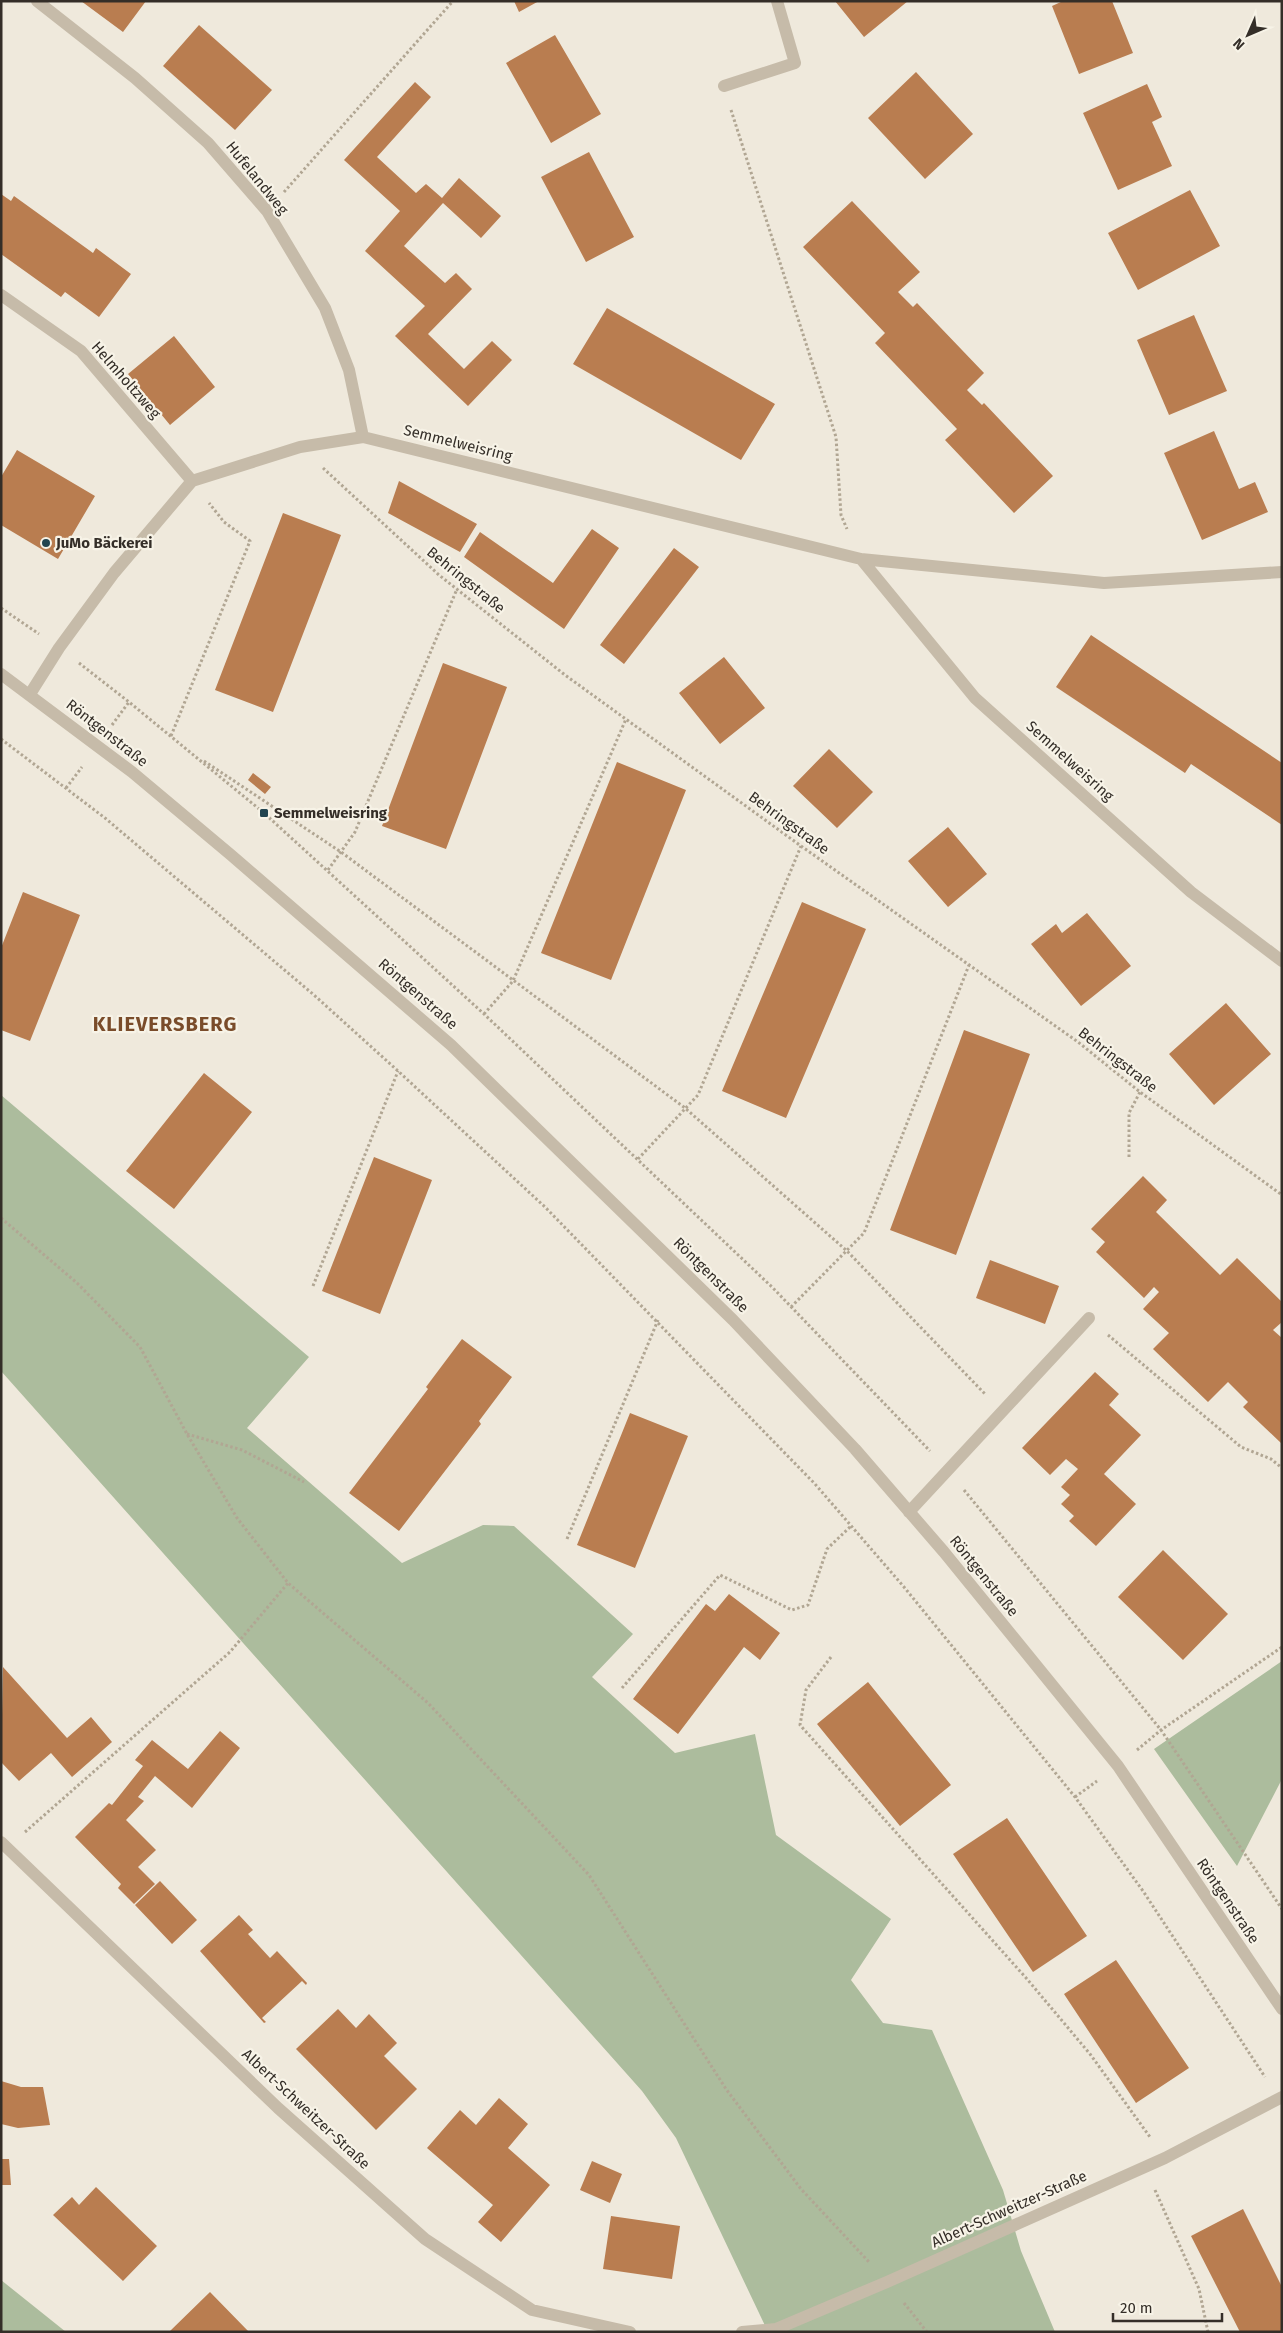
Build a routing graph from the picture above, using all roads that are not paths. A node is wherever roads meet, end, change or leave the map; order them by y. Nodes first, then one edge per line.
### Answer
1 (37, 1) edge
2 (777, 1) edge
3 (724, 86) road end
4 (1, 295) edge
5 (363, 437) junction
6 (192, 481) junction
7 (861, 558) junction
8 (1282, 572) edge
9 (1, 674) edge
10 (30, 694) junction
11 (1282, 961) edge
12 (1089, 1318) road end
13 (909, 1512) junction
14 (4, 1845) edge
15 (1282, 2009) edge
16 (1280, 2098) edge
17 (630, 2332) edge
18 (742, 2332) edge

1 - 5 street, Hufelandweg
2 - 3 street
4 - 6 street, Helmholtzweg
5 - 6 street, Semmelweisring
5 - 7 street, Semmelweisring
6 - 10 street
7 - 8 street, Semmelweisring
7 - 11 street, Semmelweisring
9 - 10 street, Röntgenstraße
10 - 13 street, Röntgenstraße
12 - 13 street
13 - 15 street, Röntgenstraße
14 - 17 street, Albert-Schweitzer-Straße
16 - 18 street, Albert-Schweitzer-Straße

